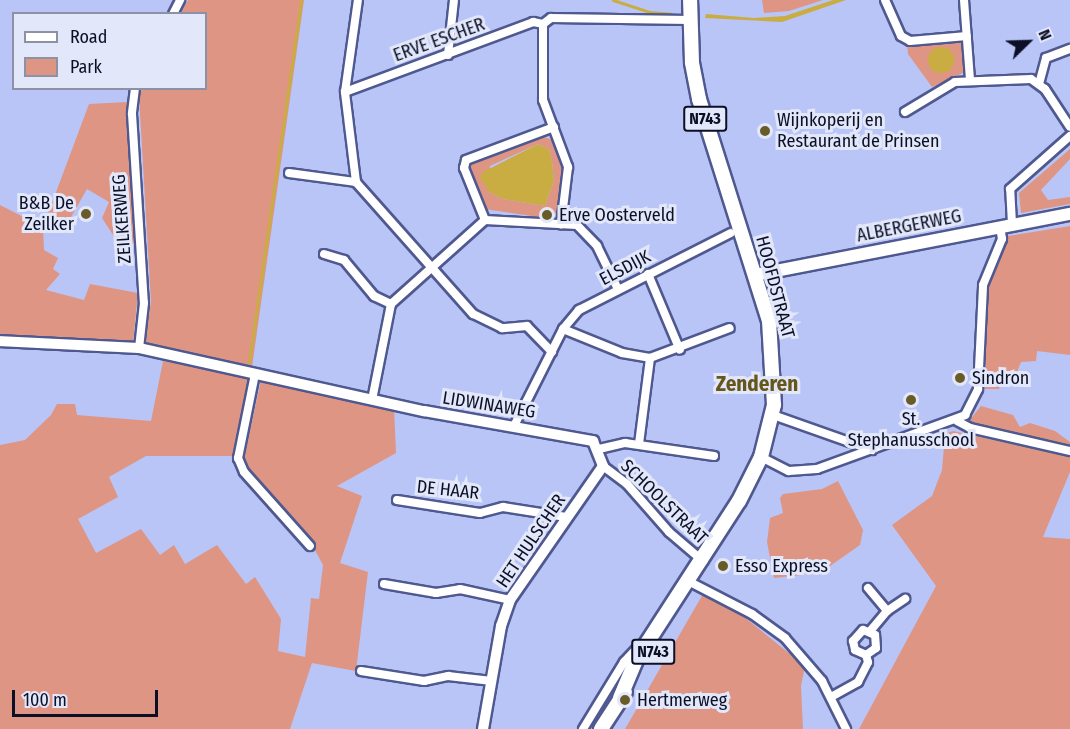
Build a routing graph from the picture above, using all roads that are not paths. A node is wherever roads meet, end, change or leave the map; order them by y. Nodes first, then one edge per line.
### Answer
1 (358, 0) edge
2 (454, 0) edge
3 (690, 0) edge
4 (885, 0) edge
5 (964, 0) edge
6 (690, 21) junction
7 (543, 24) junction
8 (967, 36) junction
9 (1070, 50) edge
10 (448, 55) junction
11 (970, 79) junction
12 (1039, 84) junction
13 (135, 90) edge
14 (345, 92) junction
15 (905, 112) dead end
16 (554, 127) junction
17 (1070, 127) edge
18 (1070, 136) edge
19 (289, 173) dead end
20 (356, 182) junction
21 (1070, 214) edge
22 (485, 220) junction
23 (561, 225) junction
24 (1006, 225) junction
25 (731, 233) dead end
26 (324, 254) dead end
27 (430, 266) junction
28 (648, 274) junction
29 (755, 275) junction
30 (618, 289) junction
31 (391, 304) junction
32 (730, 328) dead end
33 (563, 329) junction
34 (0, 341) edge
35 (139, 348) junction
36 (680, 350) junction
37 (552, 352) junction
38 (650, 358) junction
39 (255, 374) junction
40 (372, 400) junction
41 (773, 415) junction
42 (957, 421) junction
43 (514, 426) junction
44 (639, 444) junction
45 (599, 449) junction
46 (872, 450) junction
47 (1070, 451) edge
48 (714, 456) dead end
49 (761, 457) junction
50 (603, 466) junction
51 (397, 500) dead end
52 (566, 518) junction
53 (310, 546) dead end
54 (702, 561) junction
55 (690, 582) junction
56 (384, 584) dead end
57 (868, 588) dead end
58 (905, 599) dead end
59 (510, 600) junction
60 (677, 602) junction
61 (887, 611) junction
62 (870, 631) junction
63 (649, 643) junction
64 (866, 655) junction
65 (361, 671) dead end
66 (492, 681) junction
67 (831, 697) junction
68 (620, 698) junction
69 (594, 710) junction
70 (604, 724) edge
71 (483, 729) edge
72 (583, 729) edge
73 (846, 729) edge

1 - 14 street
2 - 10 street
3 - 6 main road, HOOFDSTRAAT / N743
4 - 8 street
5 - 8 street
6 - 7 street, ERVE ESCHER
6 - 29 main road, HOOFDSTRAAT / N743
7 - 10 street, ERVE ESCHER
7 - 16 street
8 - 11 street
9 - 12 street
10 - 14 street, ERVE ESCHER
11 - 12 street
11 - 15 street
12 - 17 street
13 - 35 street, ZEILKERWEG
14 - 20 street
16 - 22 street
16 - 23 street
18 - 24 street
19 - 20 street
20 - 27 street
21 - 24 main road, ALBERGERWEG
22 - 23 street
22 - 27 street
23 - 30 street
24 - 29 main road, ALBERGERWEG
24 - 42 street
25 - 28 street, ELSDIJK
26 - 31 street
27 - 31 street
27 - 37 street
28 - 30 street, ELSDIJK
28 - 36 street
29 - 41 main road, HOOFDSTRAAT / N743
30 - 33 street, ELSDIJK
31 - 40 street
32 - 36 street
33 - 37 street, ELSDIJK
33 - 38 street
34 - 35 street, LIDWINAWEG
35 - 39 street, LIDWINAWEG
36 - 38 street
37 - 43 street, ELSDIJK
38 - 44 street
39 - 40 street, LIDWINAWEG
39 - 53 street
40 - 43 street, LIDWINAWEG
41 - 46 street
41 - 49 main road, HOOFDSTRAAT / N743
42 - 46 street
42 - 47 street
43 - 45 street, LIDWINAWEG
44 - 45 street
44 - 48 street
45 - 50 street
46 - 49 street
49 - 54 main road, HOOFDSTRAAT / N743
50 - 52 street, HET HULSCHER
50 - 54 street, SCHOOLSTRAAT
51 - 52 street, DE HAAR
52 - 59 street, HET HULSCHER
54 - 55 main road, HOOFDSTRAAT / N743
55 - 60 main road, HOOFDSTRAAT / N743
55 - 67 street
56 - 59 street
57 - 61 street
58 - 61 street
59 - 66 street, HET HULSCHER
60 - 63 main road, HOOFDSTRAAT / N743
60 - 68 main road, HOOFDSTRAAT / N743
61 - 62 street
62 - 64 street
62 - 64 street
63 - 68 main road, HOOFDSTRAAT / N743
63 - 69 street, HOOFDSTRAAT
64 - 67 street
65 - 66 street
66 - 71 street, HET HULSCHER
67 - 73 street
68 - 70 main road, HOOFDSTRAAT / N743
69 - 70 street, HOOFDSTRAAT
69 - 72 street, HOOFDSTRAAT

